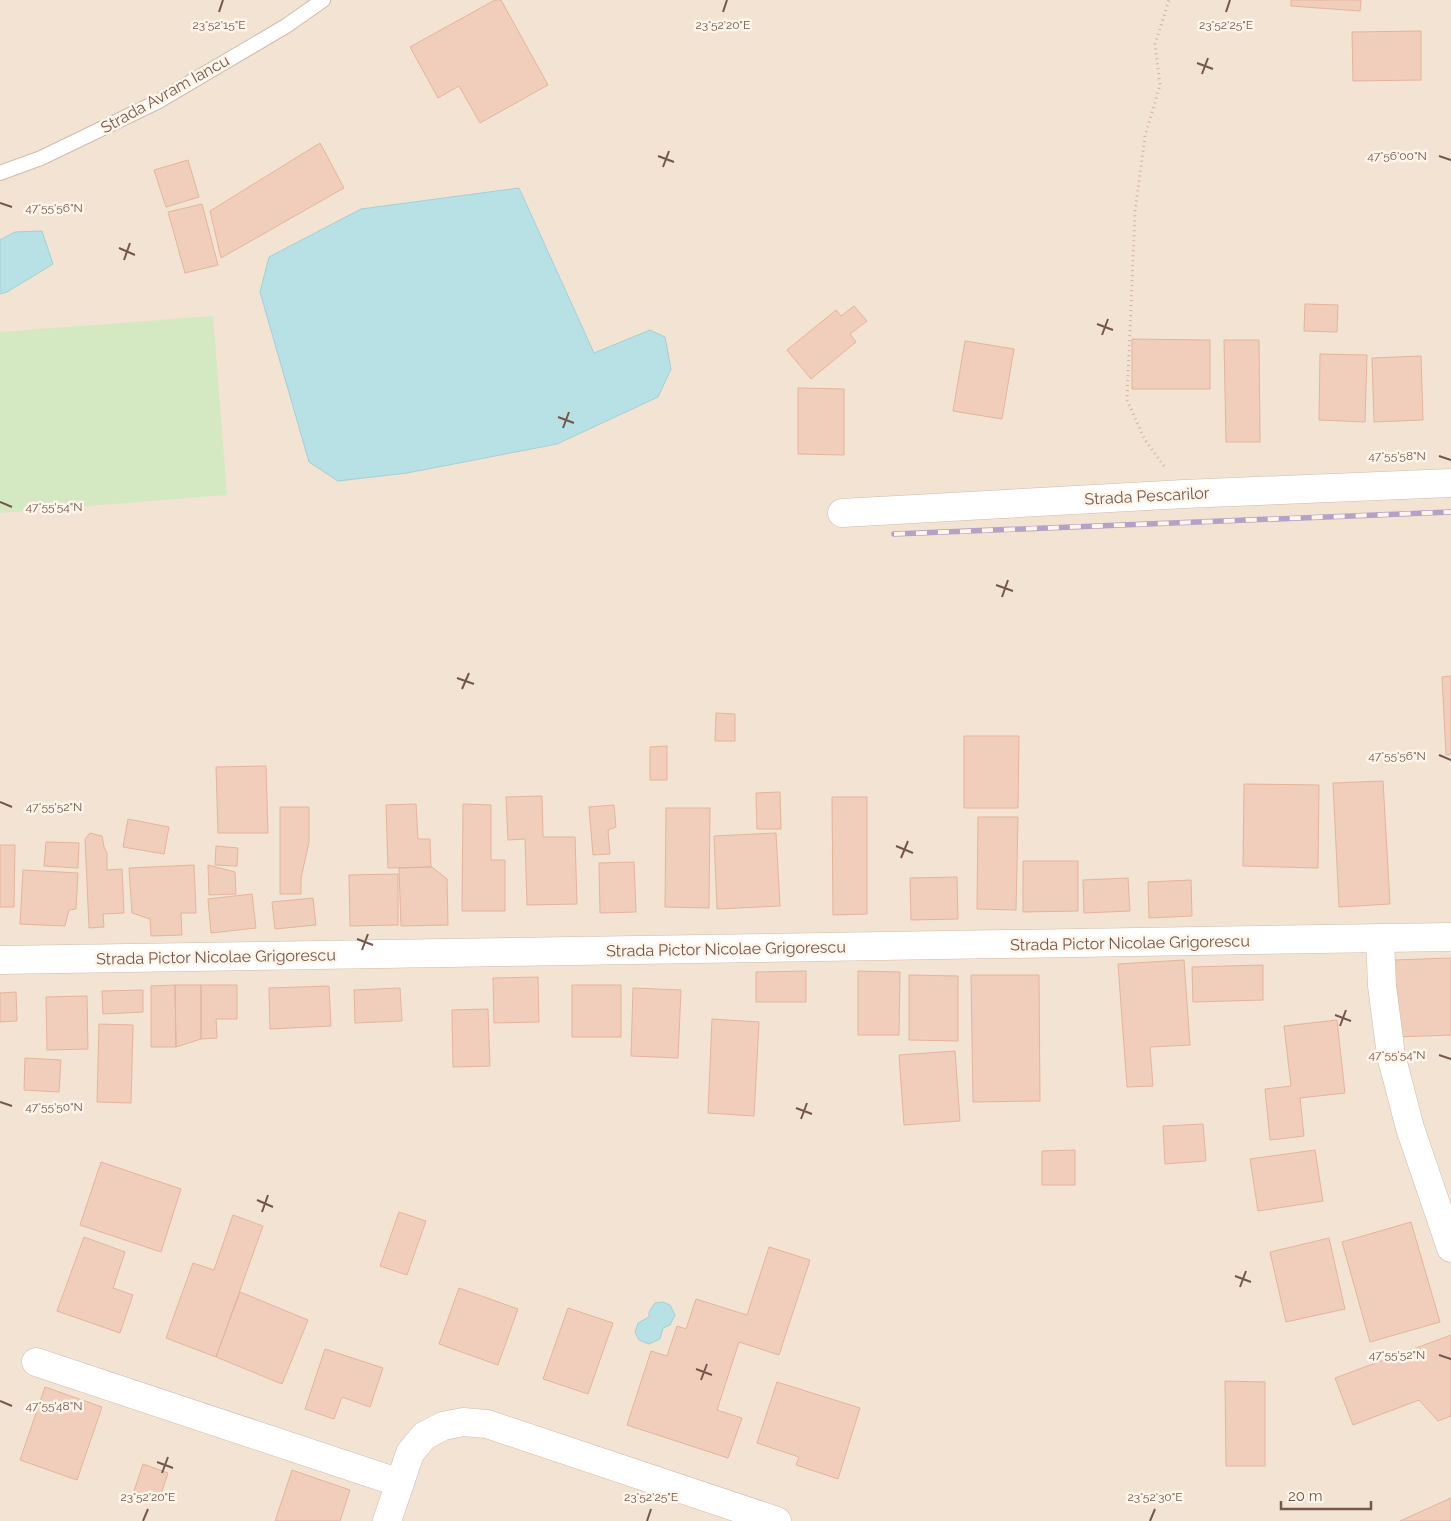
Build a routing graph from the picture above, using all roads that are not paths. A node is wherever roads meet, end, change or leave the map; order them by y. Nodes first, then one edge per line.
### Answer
1 (323, 0) edge
2 (0, 173) edge
3 (1451, 483) edge
4 (842, 513) dead end
5 (1451, 937) edge
6 (1380, 939) junction
7 (0, 960) edge
8 (1451, 1248) edge
9 (36, 1362) dead end
10 (400, 1483) junction
11 (387, 1521) edge
12 (777, 1521) edge

1 - 2 lane, Strada Avram Iancu
3 - 4 street, Strada Pescarilor
5 - 6 street, Strada Pictor Nicolae Grigorescu
6 - 7 street, Strada Pictor Nicolae Grigorescu
6 - 8 street
9 - 10 street
10 - 11 street
10 - 12 street

